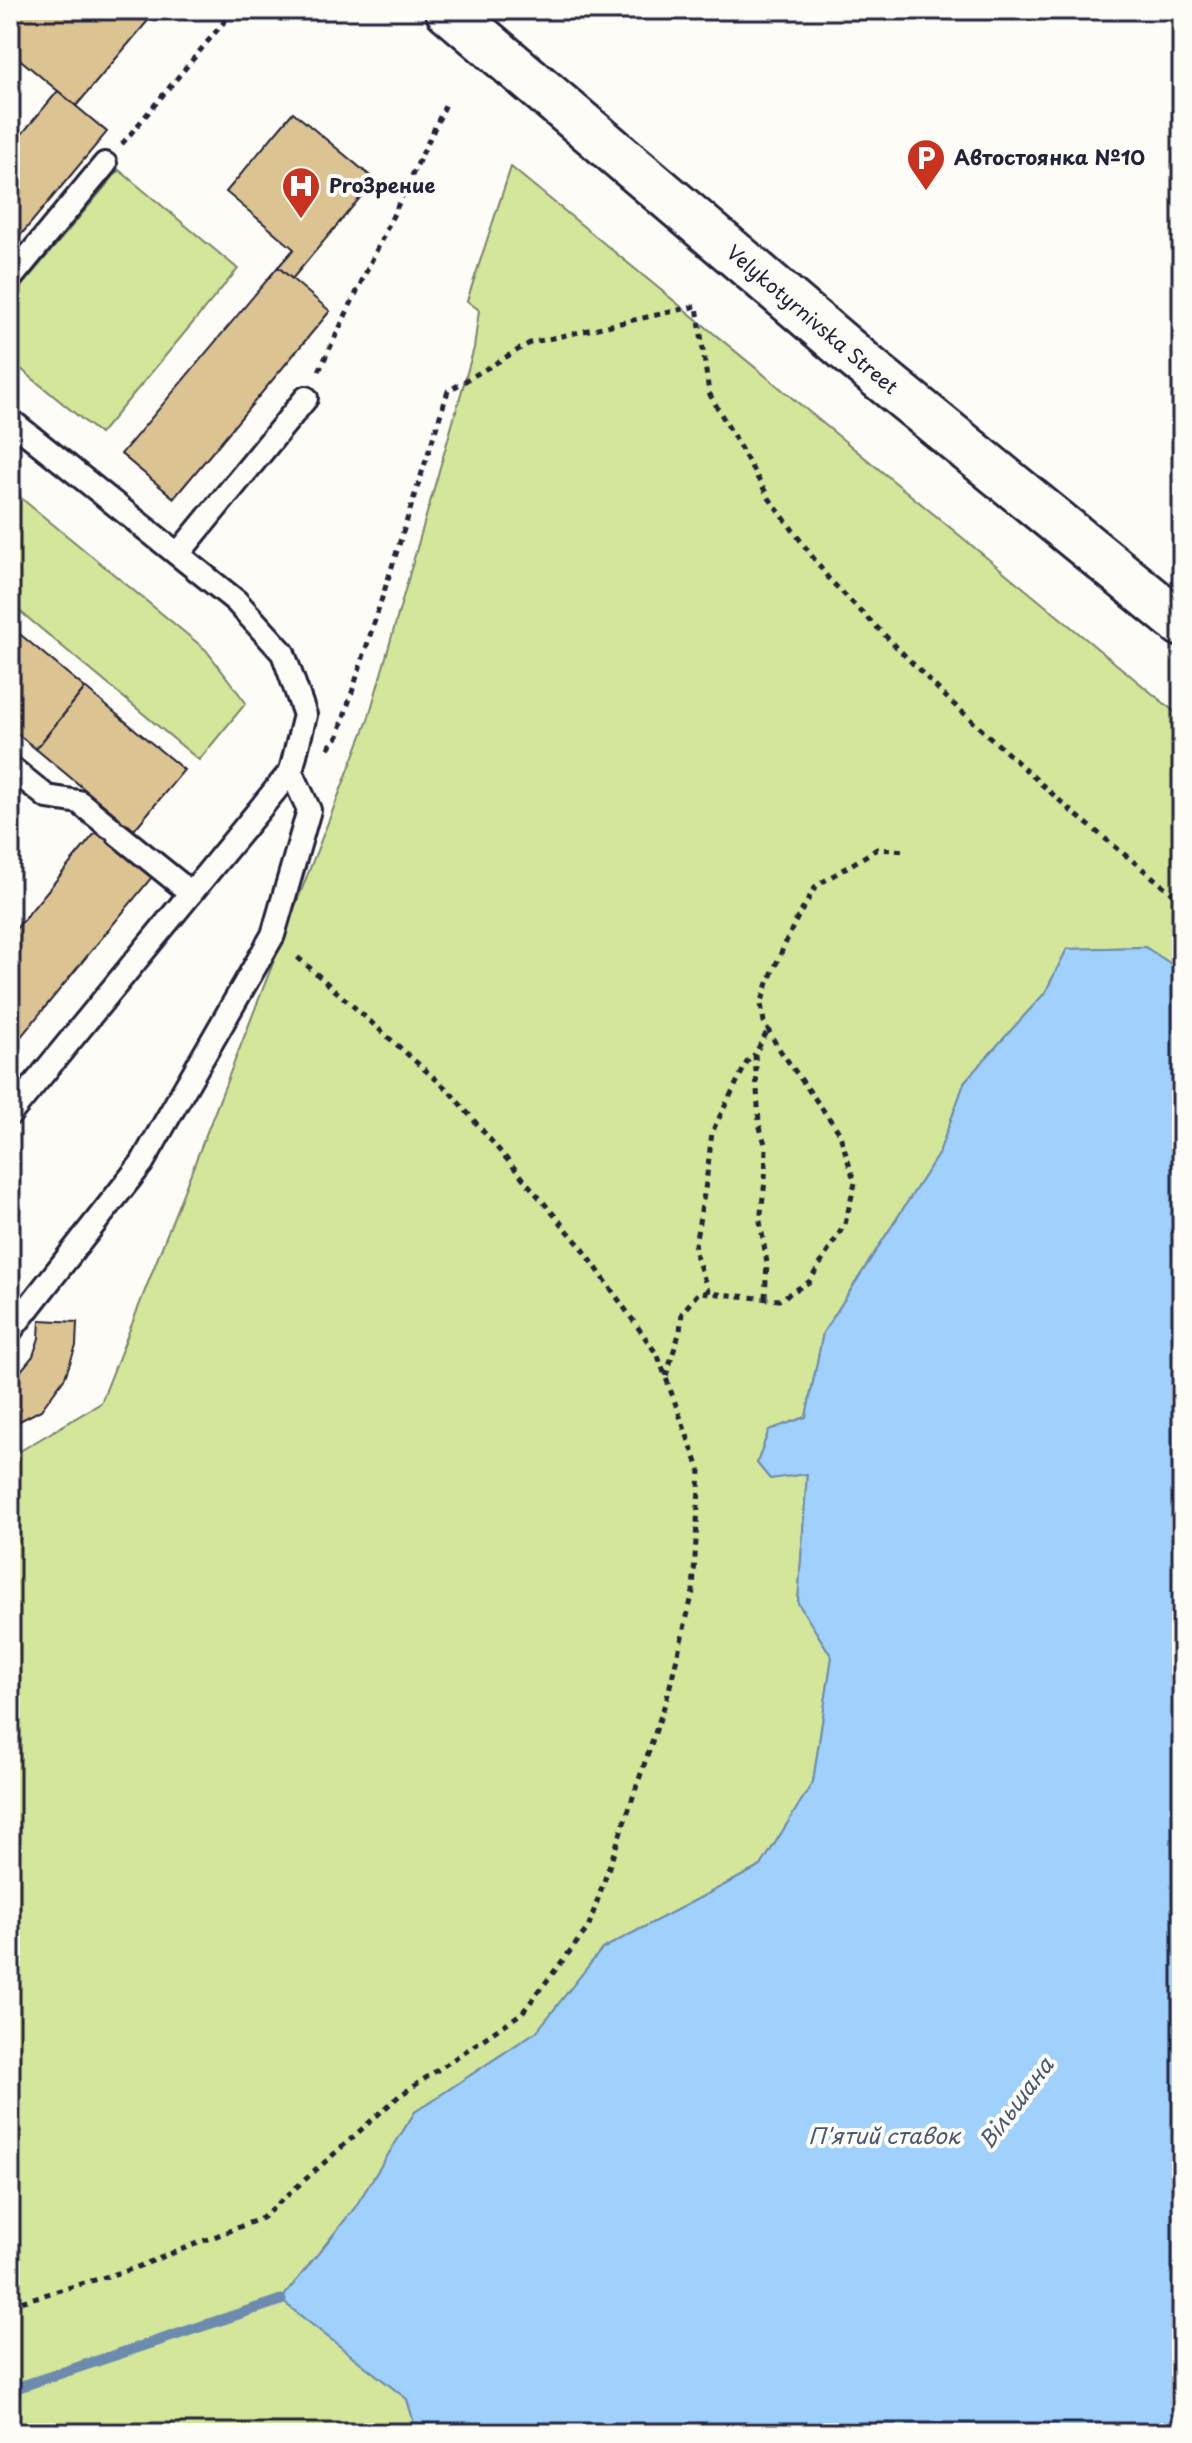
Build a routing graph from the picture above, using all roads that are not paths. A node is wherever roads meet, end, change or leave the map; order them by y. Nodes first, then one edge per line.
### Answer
1 (448, 10) edge
2 (105, 164) road end
3 (10, 279) edge
4 (306, 398) road end
5 (10, 420) edge
6 (178, 554) junction
7 (1182, 624) edge
8 (10, 767) edge
9 (291, 771) junction
10 (191, 893) junction
11 (10, 1114) edge
12 (10, 1331) edge

1 - 7 main road, Velykotyrnivska Street
2 - 3 lane
4 - 6 lane
5 - 6 lane
6 - 9 lane
8 - 10 lane
9 - 10 lane
9 - 12 lane
10 - 11 lane

